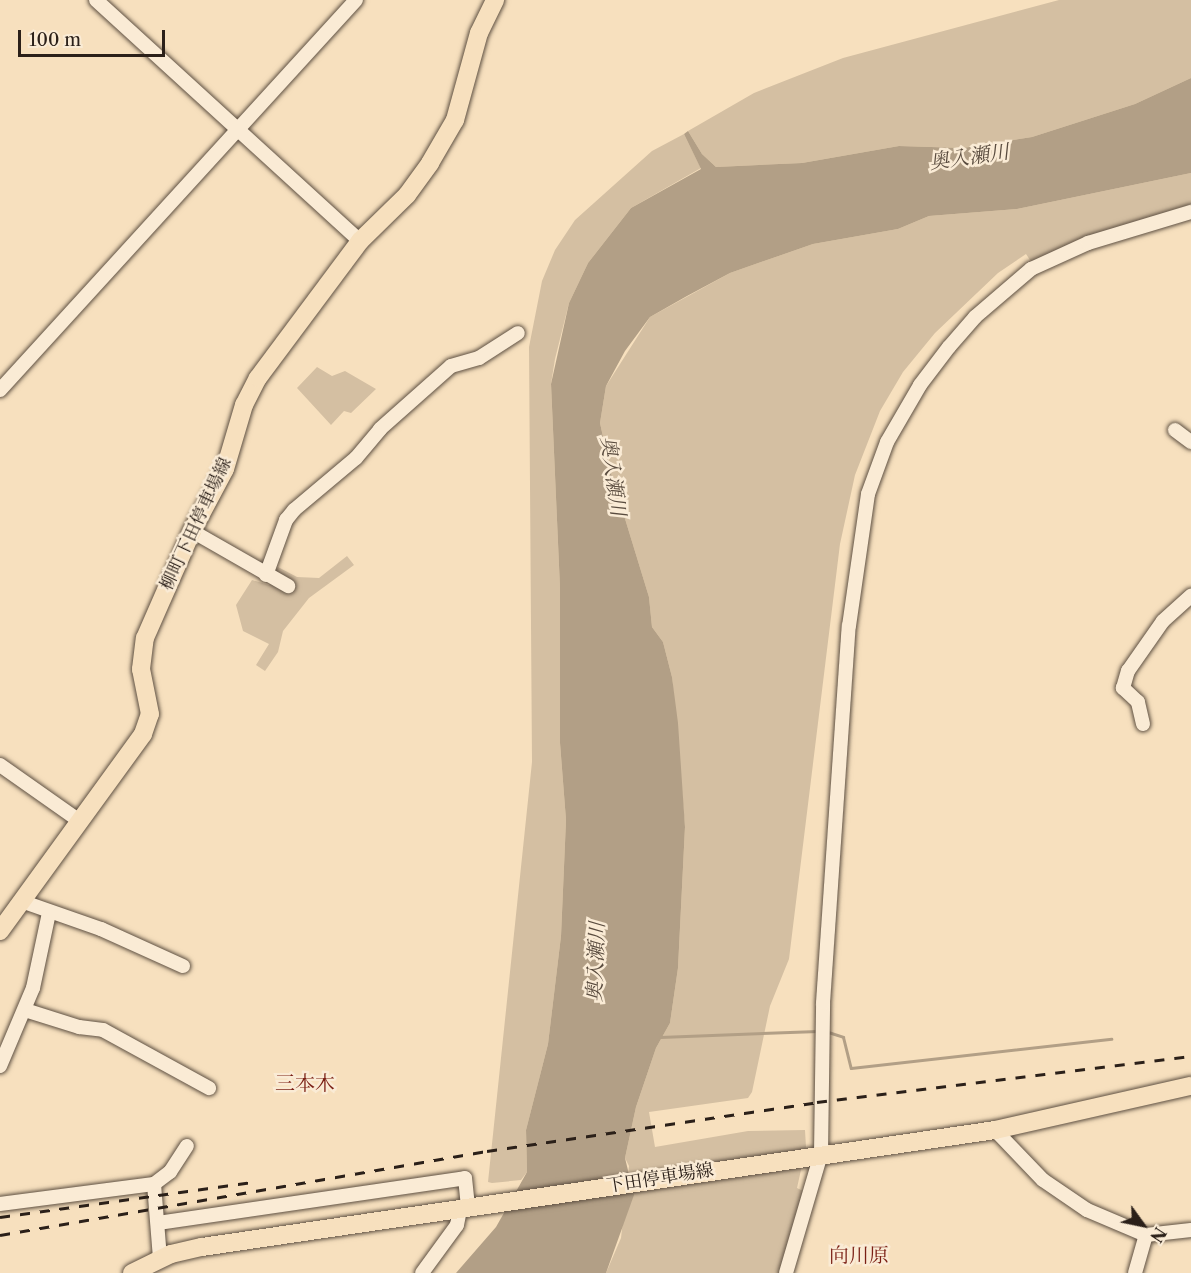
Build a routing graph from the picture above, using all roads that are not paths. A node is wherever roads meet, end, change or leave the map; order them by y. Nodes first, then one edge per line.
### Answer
1 (96, 0) edge
2 (356, 0) edge
3 (495, 0) edge
4 (238, 129) junction
5 (1191, 212) edge
6 (360, 242) junction
7 (518, 333) dead end
8 (0, 390) edge
9 (1175, 430) dead end
10 (1191, 442) edge
11 (192, 531) junction
12 (266, 575) junction
13 (288, 586) dead end
14 (1191, 596) edge
15 (1143, 724) dead end
16 (0, 765) edge
17 (81, 822) junction
18 (21, 901) junction
19 (49, 913) junction
20 (0, 931) edge
21 (183, 966) dead end
22 (25, 1010) junction
23 (0, 1066) edge
24 (1191, 1086) edge
25 (209, 1088) dead end
26 (995, 1130) junction
27 (187, 1146) dead end
28 (818, 1154) junction
29 (154, 1184) junction
30 (0, 1204) edge
31 (470, 1207) junction
32 (158, 1223) junction
33 (1191, 1230) edge
34 (1146, 1235) junction
35 (160, 1259) junction
36 (132, 1273) edge
37 (422, 1273) edge
38 (786, 1273) edge
39 (1135, 1273) edge

1 - 4 street
2 - 4 street
3 - 6 main road, 柳町下田停車場線
4 - 6 street
4 - 8 street
5 - 28 street
6 - 11 main road, 柳町下田停車場線
7 - 12 street
9 - 10 street
11 - 12 street
11 - 17 main road, 柳町下田停車場線
12 - 13 street
14 - 15 street
16 - 17 street
17 - 18 main road, 柳町下田停車場線
18 - 19 street
18 - 20 main road, 柳町下田停車場線
19 - 21 street
19 - 22 street
22 - 23 street
22 - 25 street
24 - 26 main road, 下田停車場線
26 - 28 main road, 下田停車場線
26 - 34 street
27 - 29 street
28 - 31 main road, 下田停車場線
28 - 38 street
29 - 30 street
29 - 32 street
31 - 32 street
31 - 35 main road, 下田停車場線
31 - 37 street
32 - 35 street
33 - 34 street
34 - 39 street
35 - 36 main road, 下田停車場線

